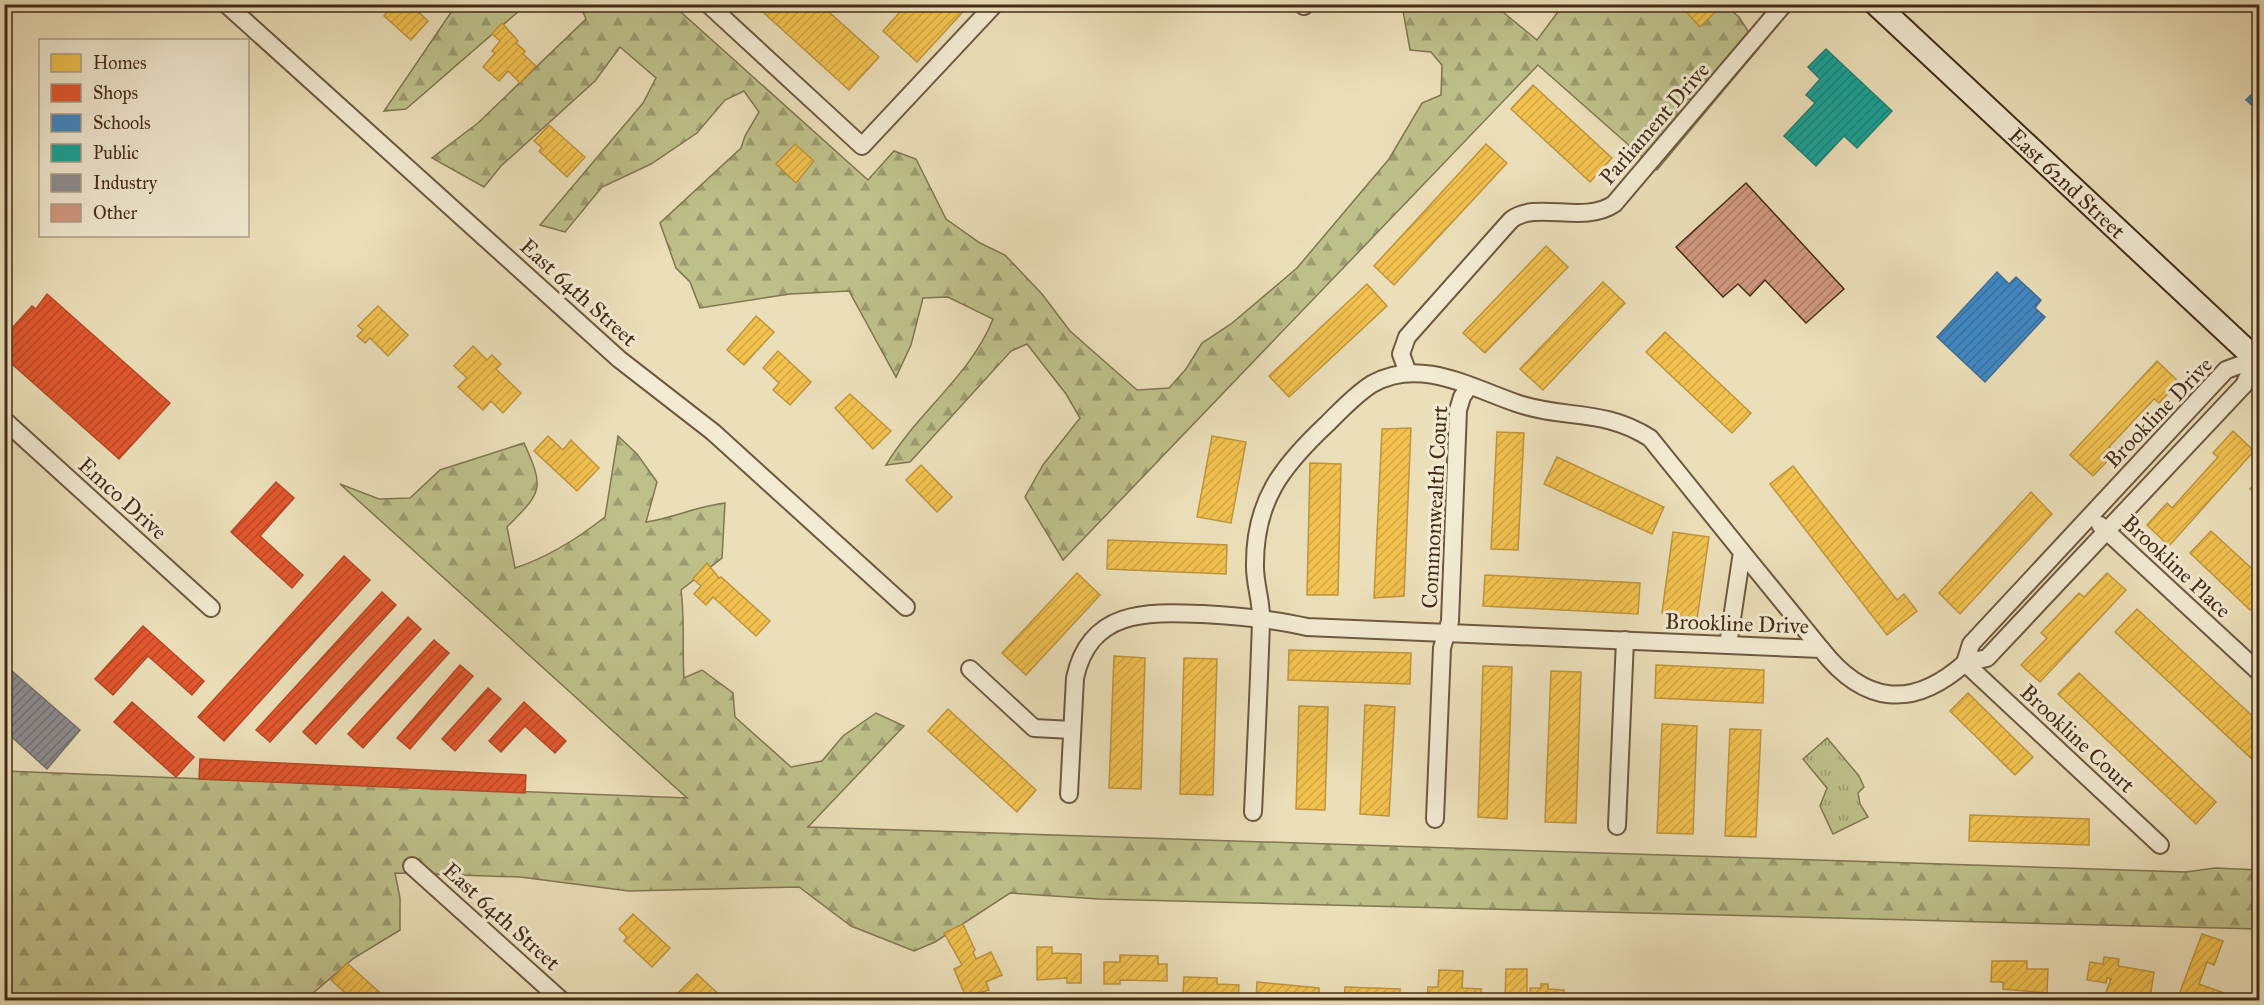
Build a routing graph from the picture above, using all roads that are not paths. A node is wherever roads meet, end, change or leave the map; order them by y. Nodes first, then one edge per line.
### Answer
1 (226, 4) edge
2 (708, 4) edge
3 (995, 4) edge
4 (1784, 4) edge
5 (1876, 4) edge
6 (2258, 361) edge
7 (1408, 373) junction
8 (1469, 386) junction
9 (4, 420) edge
10 (2090, 516) junction
11 (2106, 531) junction
12 (1742, 552) junction
13 (906, 607) dead end
14 (211, 608) dead end
15 (1262, 618) junction
16 (1447, 633) junction
17 (1624, 640) junction
18 (1728, 645) junction
19 (1821, 649) junction
20 (1965, 663) junction
21 (970, 669) dead end
22 (2259, 674) edge
23 (1072, 730) junction
24 (1069, 794) dead end
25 (1253, 812) dead end
26 (1435, 819) dead end
27 (1617, 826) dead end
28 (2160, 845) dead end
29 (412, 866) dead end
30 (561, 1000) edge

1 - 13 street, East 64th Street
2 - 3 street
4 - 7 street, Parliament Drive
5 - 6 street, East 62nd Street
6 - 10 street, Brookline Drive
6 - 11 street, Brookline Drive
7 - 8 street
7 - 15 street
8 - 12 street
8 - 16 street, Commonwealth Court
9 - 14 street, Emco Drive
10 - 11 street, Brookline Place
10 - 20 street, Brookline Drive
11 - 20 street, Brookline Drive
11 - 22 street, Brookline Place
12 - 18 street
12 - 19 street
15 - 16 street, Brookline Drive
15 - 23 street, Brookline Drive
15 - 25 street
16 - 17 street, Brookline Drive
16 - 26 street
17 - 18 street, Brookline Drive
17 - 27 street
18 - 19 street, Brookline Drive
19 - 20 street, Brookline Drive
20 - 28 street, Brookline Court
21 - 23 street
23 - 24 street, Brookline Drive
29 - 30 street, East 64th Street

